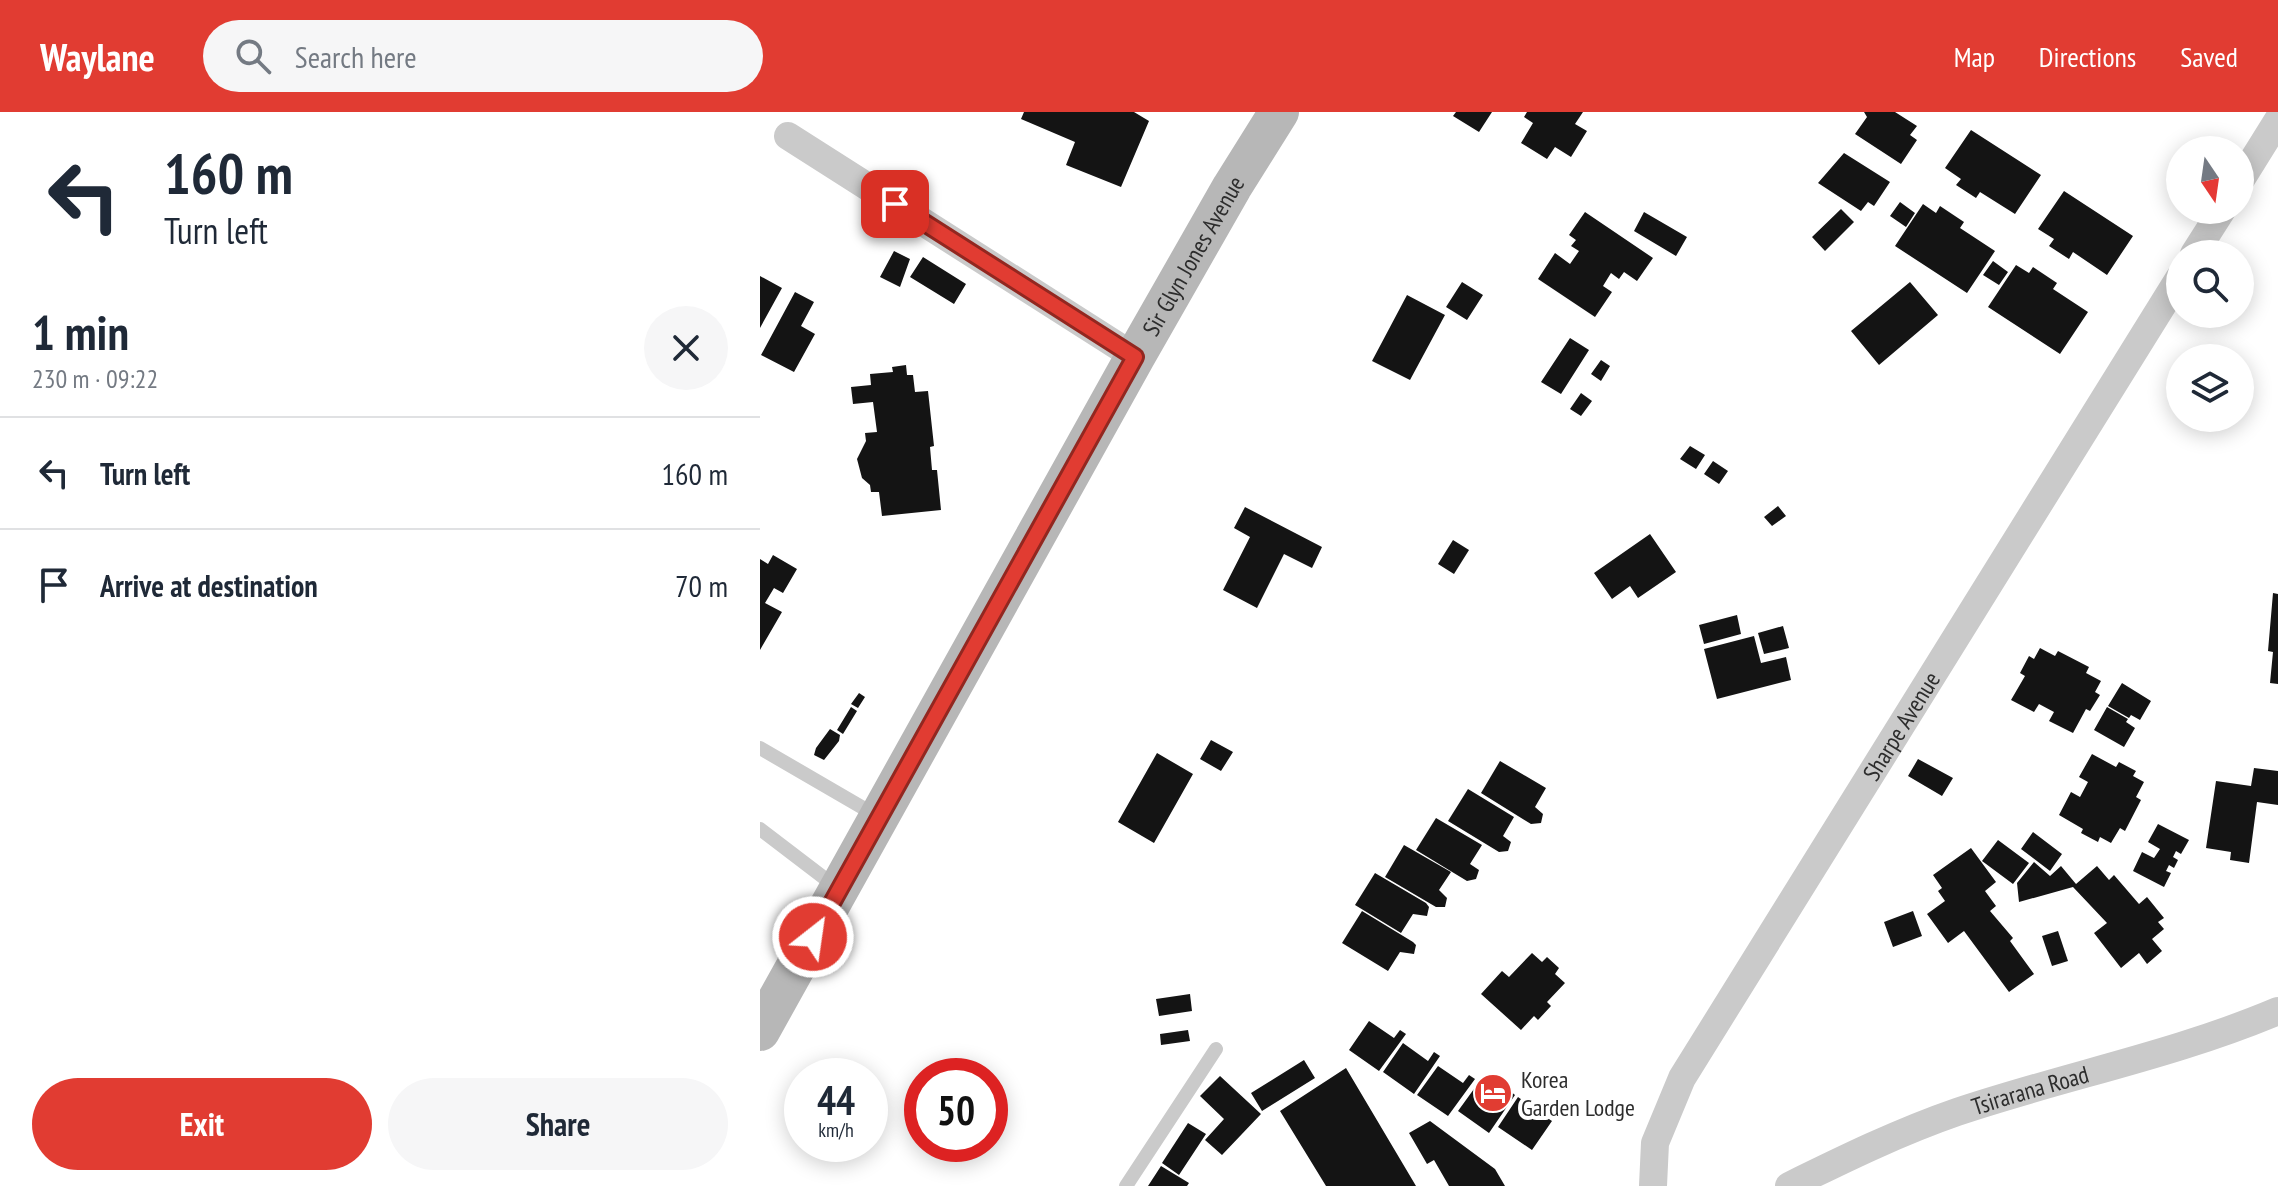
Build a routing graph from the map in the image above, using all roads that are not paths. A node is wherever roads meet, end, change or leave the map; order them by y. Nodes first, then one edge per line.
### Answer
1 (1279, 112) edge
2 (2278, 120) edge
3 (788, 136) dead end
4 (2254, 159) edge
5 (2166, 300) edge
6 (1135, 357) junction
7 (760, 748) edge
8 (881, 818) junction
9 (760, 829) edge
10 (840, 890) junction
11 (2278, 1011) edge
12 (760, 1031) edge
13 (1216, 1049) dead end
14 (1126, 1186) edge
15 (1653, 1186) edge
16 (1789, 1186) edge

1 - 6 main road, Sir Glyn Jones Avenue
2 - 4 street
3 - 6 street
5 - 15 street, Sharpe Avenue
6 - 8 main road, Sir Glyn Jones Avenue
7 - 8 lane
8 - 10 main road, Sir Glyn Jones Avenue
9 - 10 lane
10 - 12 main road, Sir Glyn Jones Avenue
11 - 16 street, Tsirarana Road
13 - 14 lane

